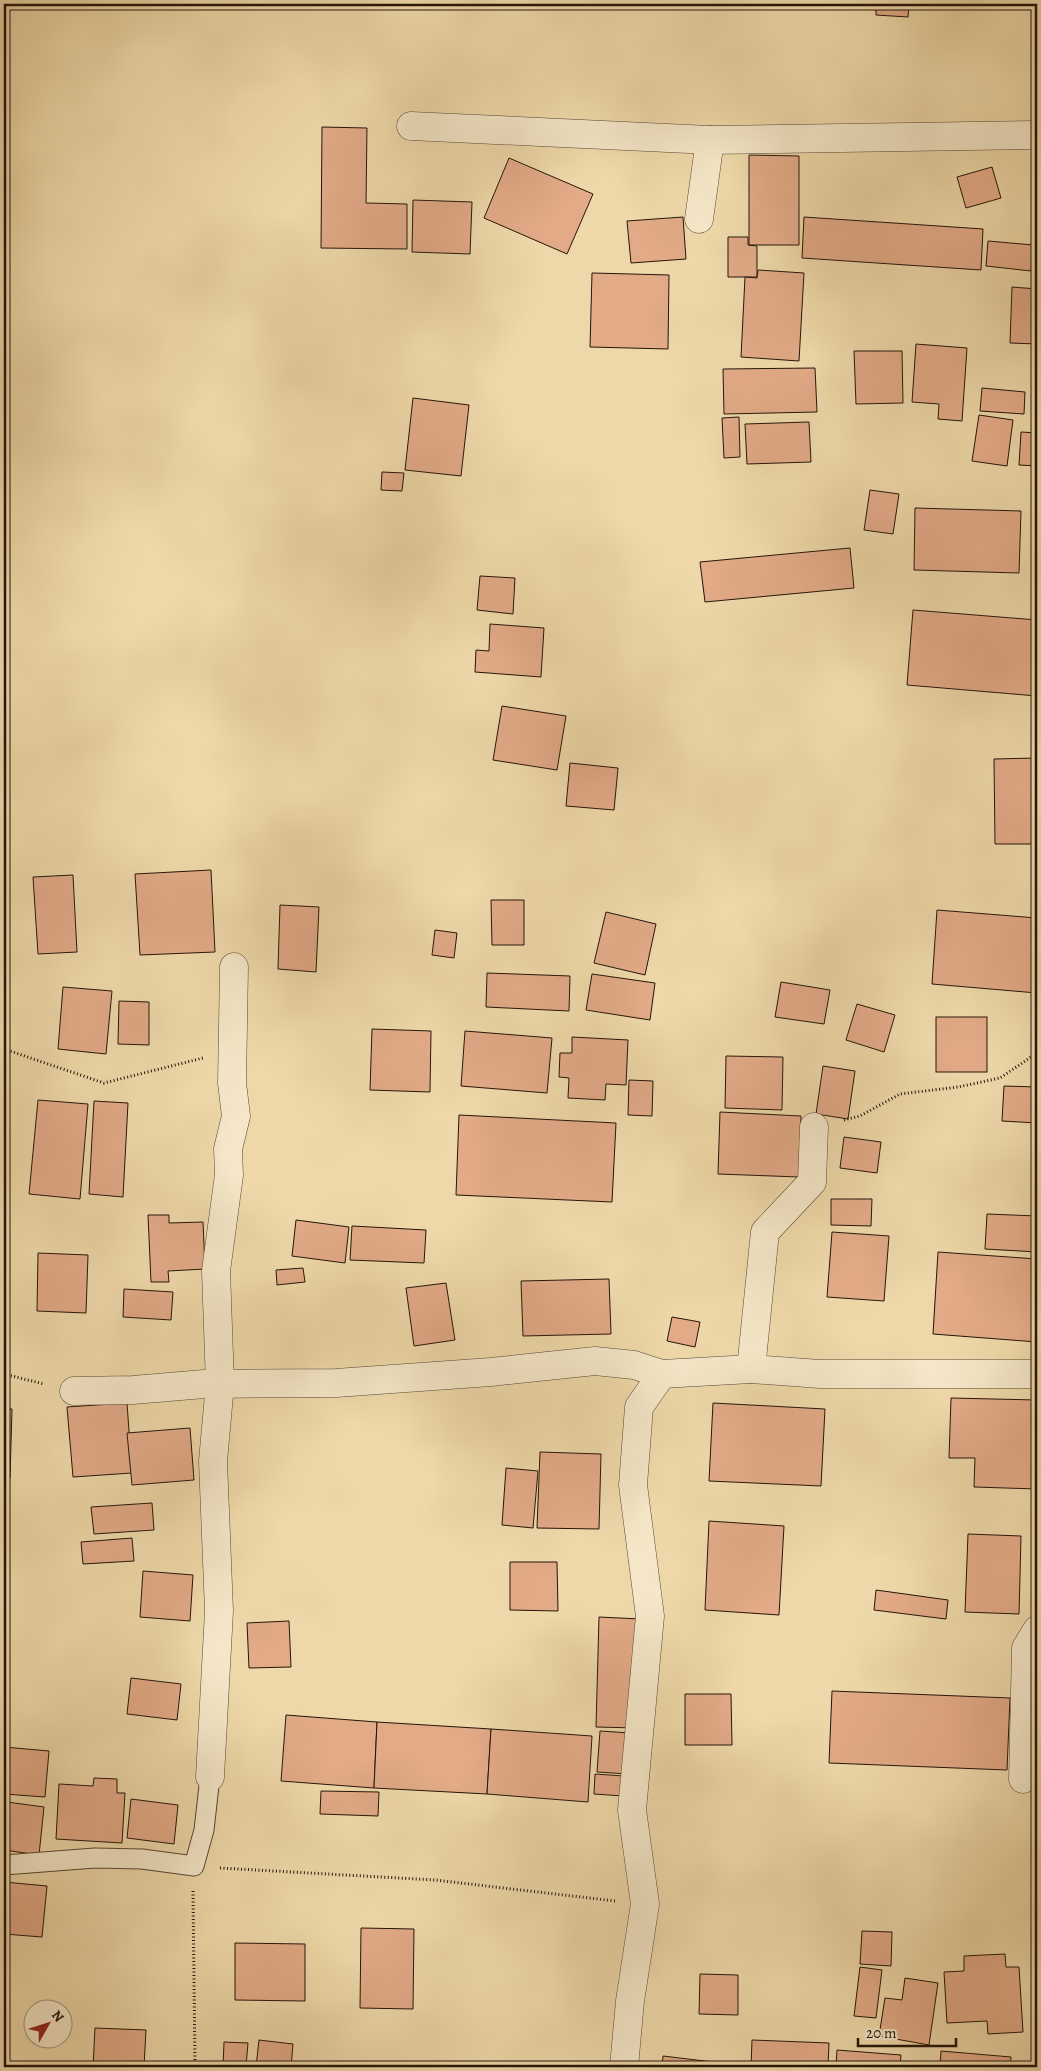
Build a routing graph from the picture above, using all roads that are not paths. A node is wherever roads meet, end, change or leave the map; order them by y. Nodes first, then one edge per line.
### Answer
1 (411, 126) dead end
2 (1037, 135) edge
3 (710, 140) junction
4 (699, 219) dead end
5 (234, 967) dead end
6 (814, 1127) road end
7 (750, 1369) junction
8 (662, 1374) junction
9 (1037, 1374) edge
10 (220, 1384) junction
11 (74, 1391) road end
12 (1037, 1630) edge
13 (210, 1777) joint
14 (1023, 1779) dead end
15 (4, 1865) edge
16 (624, 2067) edge

1 - 3 street
2 - 3 street
3 - 4 street
5 - 10 street
6 - 7 street
7 - 8 street
7 - 9 street
8 - 10 street
8 - 16 street
10 - 11 street
10 - 13 street
12 - 14 street
13 - 15 lane

